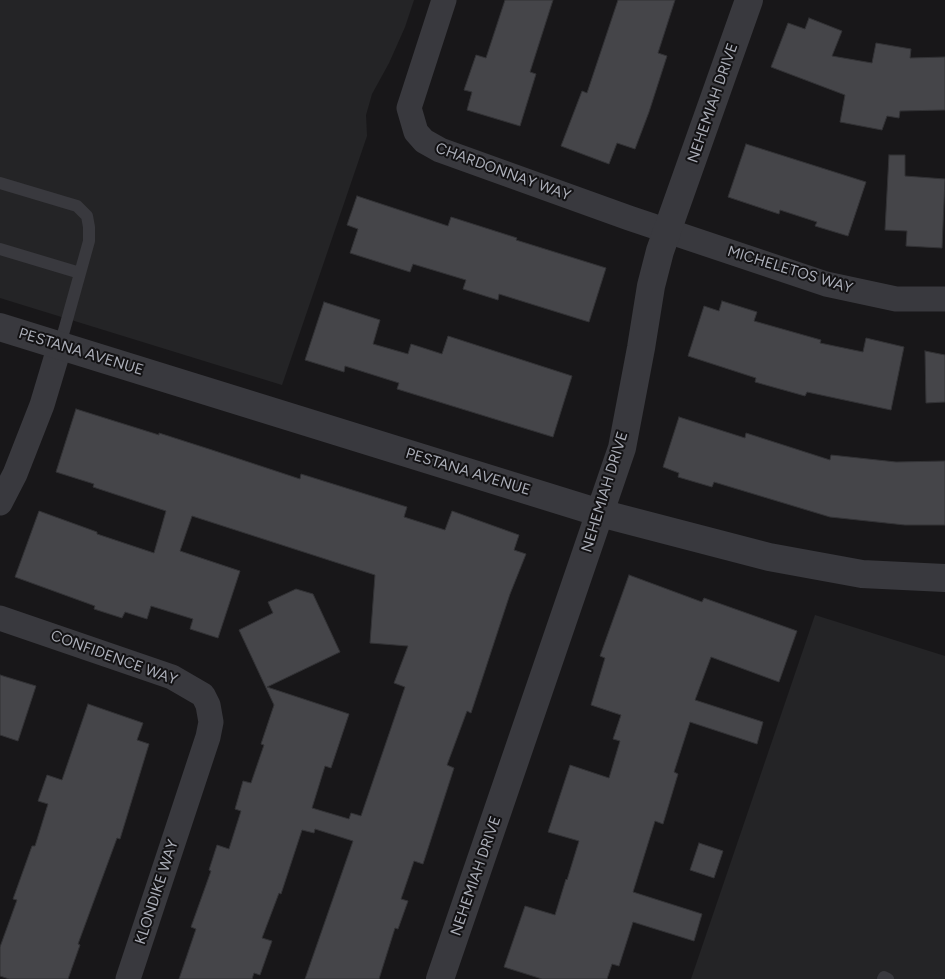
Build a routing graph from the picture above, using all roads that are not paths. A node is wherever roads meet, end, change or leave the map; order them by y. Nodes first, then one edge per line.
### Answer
1 (444, 0) edge
2 (749, 0) edge
3 (0, 183) edge
4 (667, 232) junction
5 (0, 249) edge
6 (80, 273) junction
7 (945, 299) edge
8 (0, 327) edge
9 (60, 345) junction
10 (0, 503) edge
11 (600, 512) junction
12 (945, 578) edge
13 (0, 618) edge
14 (186, 804) joint
15 (128, 979) edge
16 (440, 979) edge
17 (883, 979) edge
18 (888, 979) edge

1 - 4 street, CHARDONNAY WAY
2 - 4 street, NEHEMIAH DRIVE
3 - 6 lane
4 - 7 street, MICHELETOS WAY
4 - 11 street, NEHEMIAH DRIVE
5 - 6 lane
6 - 9 lane
8 - 9 street, PESTANA AVENUE
9 - 10 street
9 - 11 street, PESTANA AVENUE
11 - 12 street, PESTANA AVENUE
11 - 16 street, NEHEMIAH DRIVE
13 - 14 street, CONFIDENCE WAY
14 - 15 street, KLONDIKE WAY
17 - 18 lane

